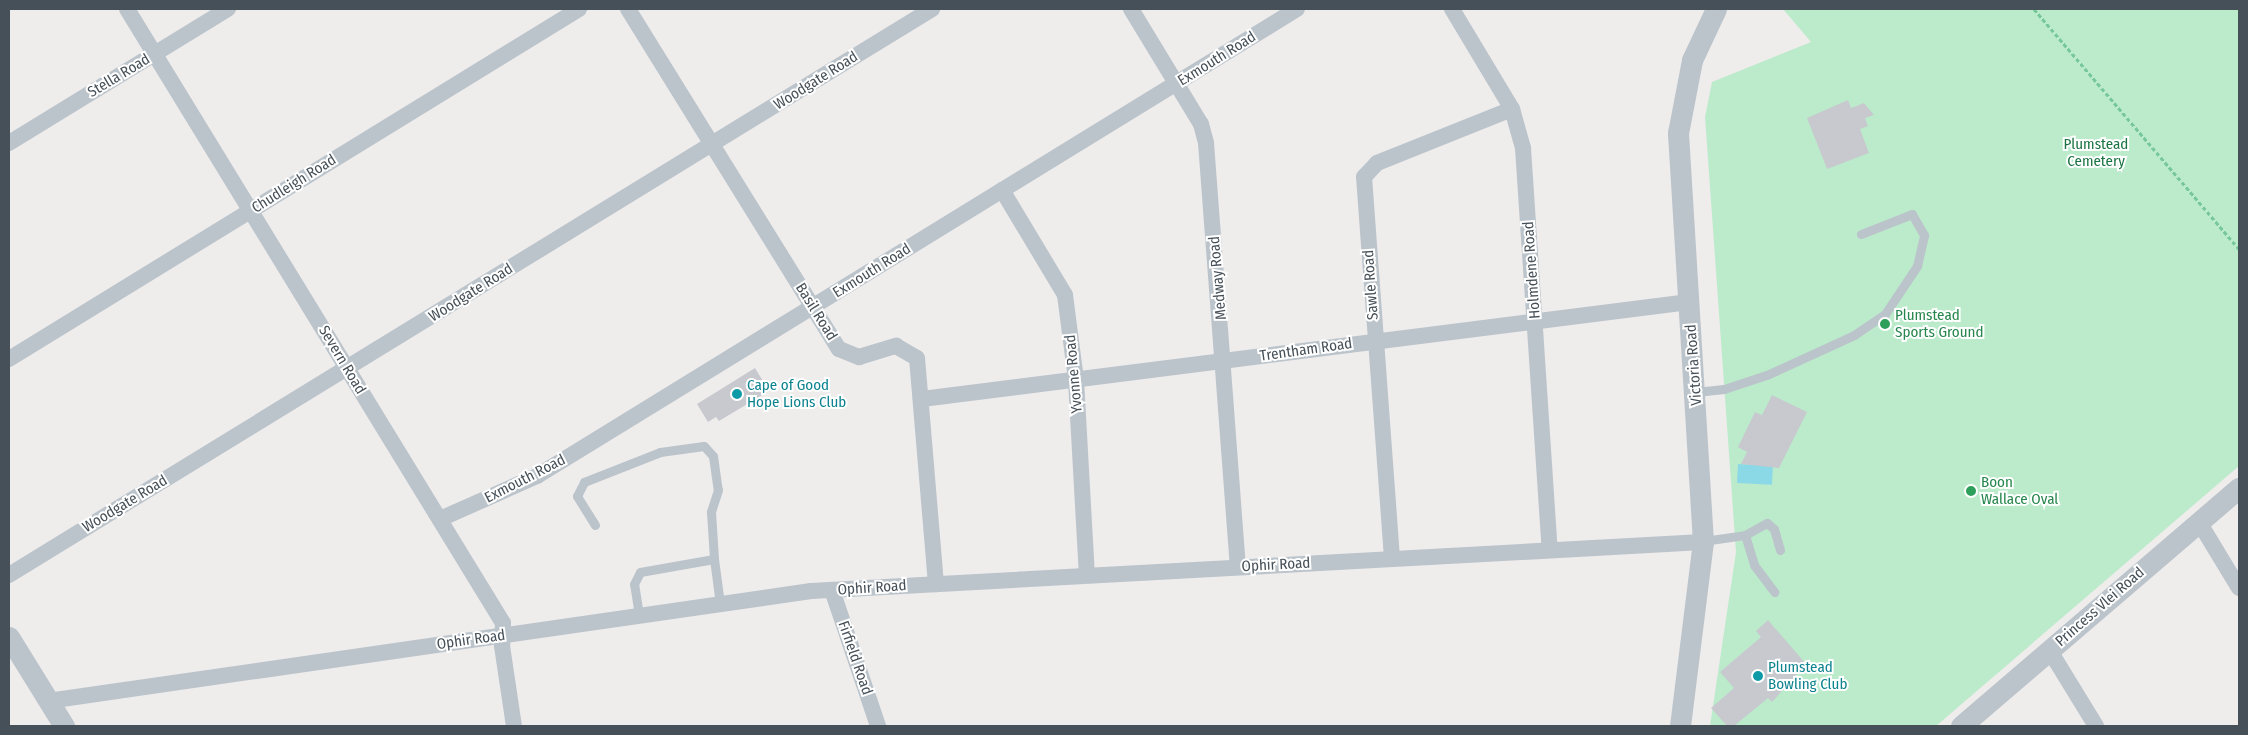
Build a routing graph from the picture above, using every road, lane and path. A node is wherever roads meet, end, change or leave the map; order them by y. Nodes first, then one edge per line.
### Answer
1 (127, 9) edge
2 (228, 9) edge
3 (579, 9) edge
4 (628, 9) edge
5 (932, 9) edge
6 (1131, 9) edge
7 (1298, 9) edge
8 (1452, 9) edge
9 (1716, 9) edge
10 (2034, 9) edge
11 (155, 54) junction
12 (1177, 84) junction
13 (1512, 109) junction
14 (9, 143) edge
15 (712, 145) junction
16 (1002, 190) junction
17 (250, 210) junction
18 (1861, 234) dead end
19 (2239, 249) edge
20 (1689, 302) junction
21 (812, 308) junction
22 (1536, 322) junction
23 (1376, 341) junction
24 (9, 359) edge
25 (1226, 361) junction
26 (348, 369) junction
27 (1076, 380) junction
28 (1696, 392) junction
29 (922, 399) junction
30 (2239, 488) edge
31 (440, 519) junction
32 (2200, 522) junction
33 (594, 525) dead end
34 (1745, 535) junction
35 (1703, 542) junction
36 (1550, 550) junction
37 (1780, 550) dead end
38 (1392, 558) junction
39 (714, 559) junction
40 (1238, 567) junction
41 (9, 575) edge
42 (1087, 575) junction
43 (936, 584) junction
44 (2239, 588) edge
45 (832, 590) junction
46 (1774, 592) dead end
47 (720, 604) junction
48 (638, 616) junction
49 (502, 635) junction
50 (9, 637) edge
51 (2050, 651) junction
52 (48, 701) junction
53 (64, 726) edge
54 (514, 726) edge
55 (878, 726) edge
56 (1680, 726) edge
57 (1961, 726) edge
58 (2096, 726) edge

1 - 11 street, Severn Road
2 - 11 street, Stella Road
3 - 17 street, Chudleigh Road
4 - 15 street, Basil Road
5 - 15 street, Woodgate Road
6 - 12 street, Medway Road
7 - 12 street, Exmouth Road
8 - 13 street, Holmdene Road
9 - 20 street, Victoria Road
10 - 19 path
11 - 14 street, Stella Road
11 - 17 street, Severn Road
12 - 16 street, Exmouth Road
12 - 25 street, Medway Road
13 - 22 street, Holmdene Road
13 - 23 street, Sawle Road
15 - 21 street, Basil Road
15 - 26 street, Woodgate Road
16 - 21 street, Exmouth Road
16 - 27 street, Yvonne Road
17 - 24 street, Chudleigh Road
17 - 26 street, Severn Road
18 - 28 lane
20 - 22 street, Trentham Road
20 - 28 street, Victoria Road
21 - 29 street, Basil Road
21 - 31 street, Exmouth Road
22 - 23 street, Trentham Road
22 - 36 street, Holmdene Road
23 - 25 street, Trentham Road
23 - 38 street, Sawle Road
25 - 27 street, Trentham Road
25 - 40 street, Medway Road
26 - 31 street, Severn Road
26 - 41 street, Woodgate Road
27 - 29 street, Trentham Road
27 - 42 street, Yvonne Road
28 - 35 street, Victoria Road
29 - 43 street, Basil Road
30 - 32 street, Princess Vlei Road
31 - 49 street, Severn Road
32 - 44 street
32 - 51 street, Princess Vlei Road
33 - 39 lane
34 - 35 lane
34 - 37 lane
34 - 46 lane
35 - 36 street, Ophir Road
35 - 56 street, Victoria Road
36 - 38 street, Ophir Road
38 - 40 street, Ophir Road
39 - 47 lane
39 - 48 lane
40 - 42 street, Ophir Road
42 - 43 street, Ophir Road
43 - 45 street, Ophir Road
45 - 47 street, Ophir Road
45 - 55 street, Firfield Road
47 - 48 street, Ophir Road
48 - 49 street, Ophir Road
49 - 52 street, Ophir Road
49 - 54 street, Severn Road
50 - 52 street
51 - 57 street, Princess Vlei Road
51 - 58 street
52 - 53 street

